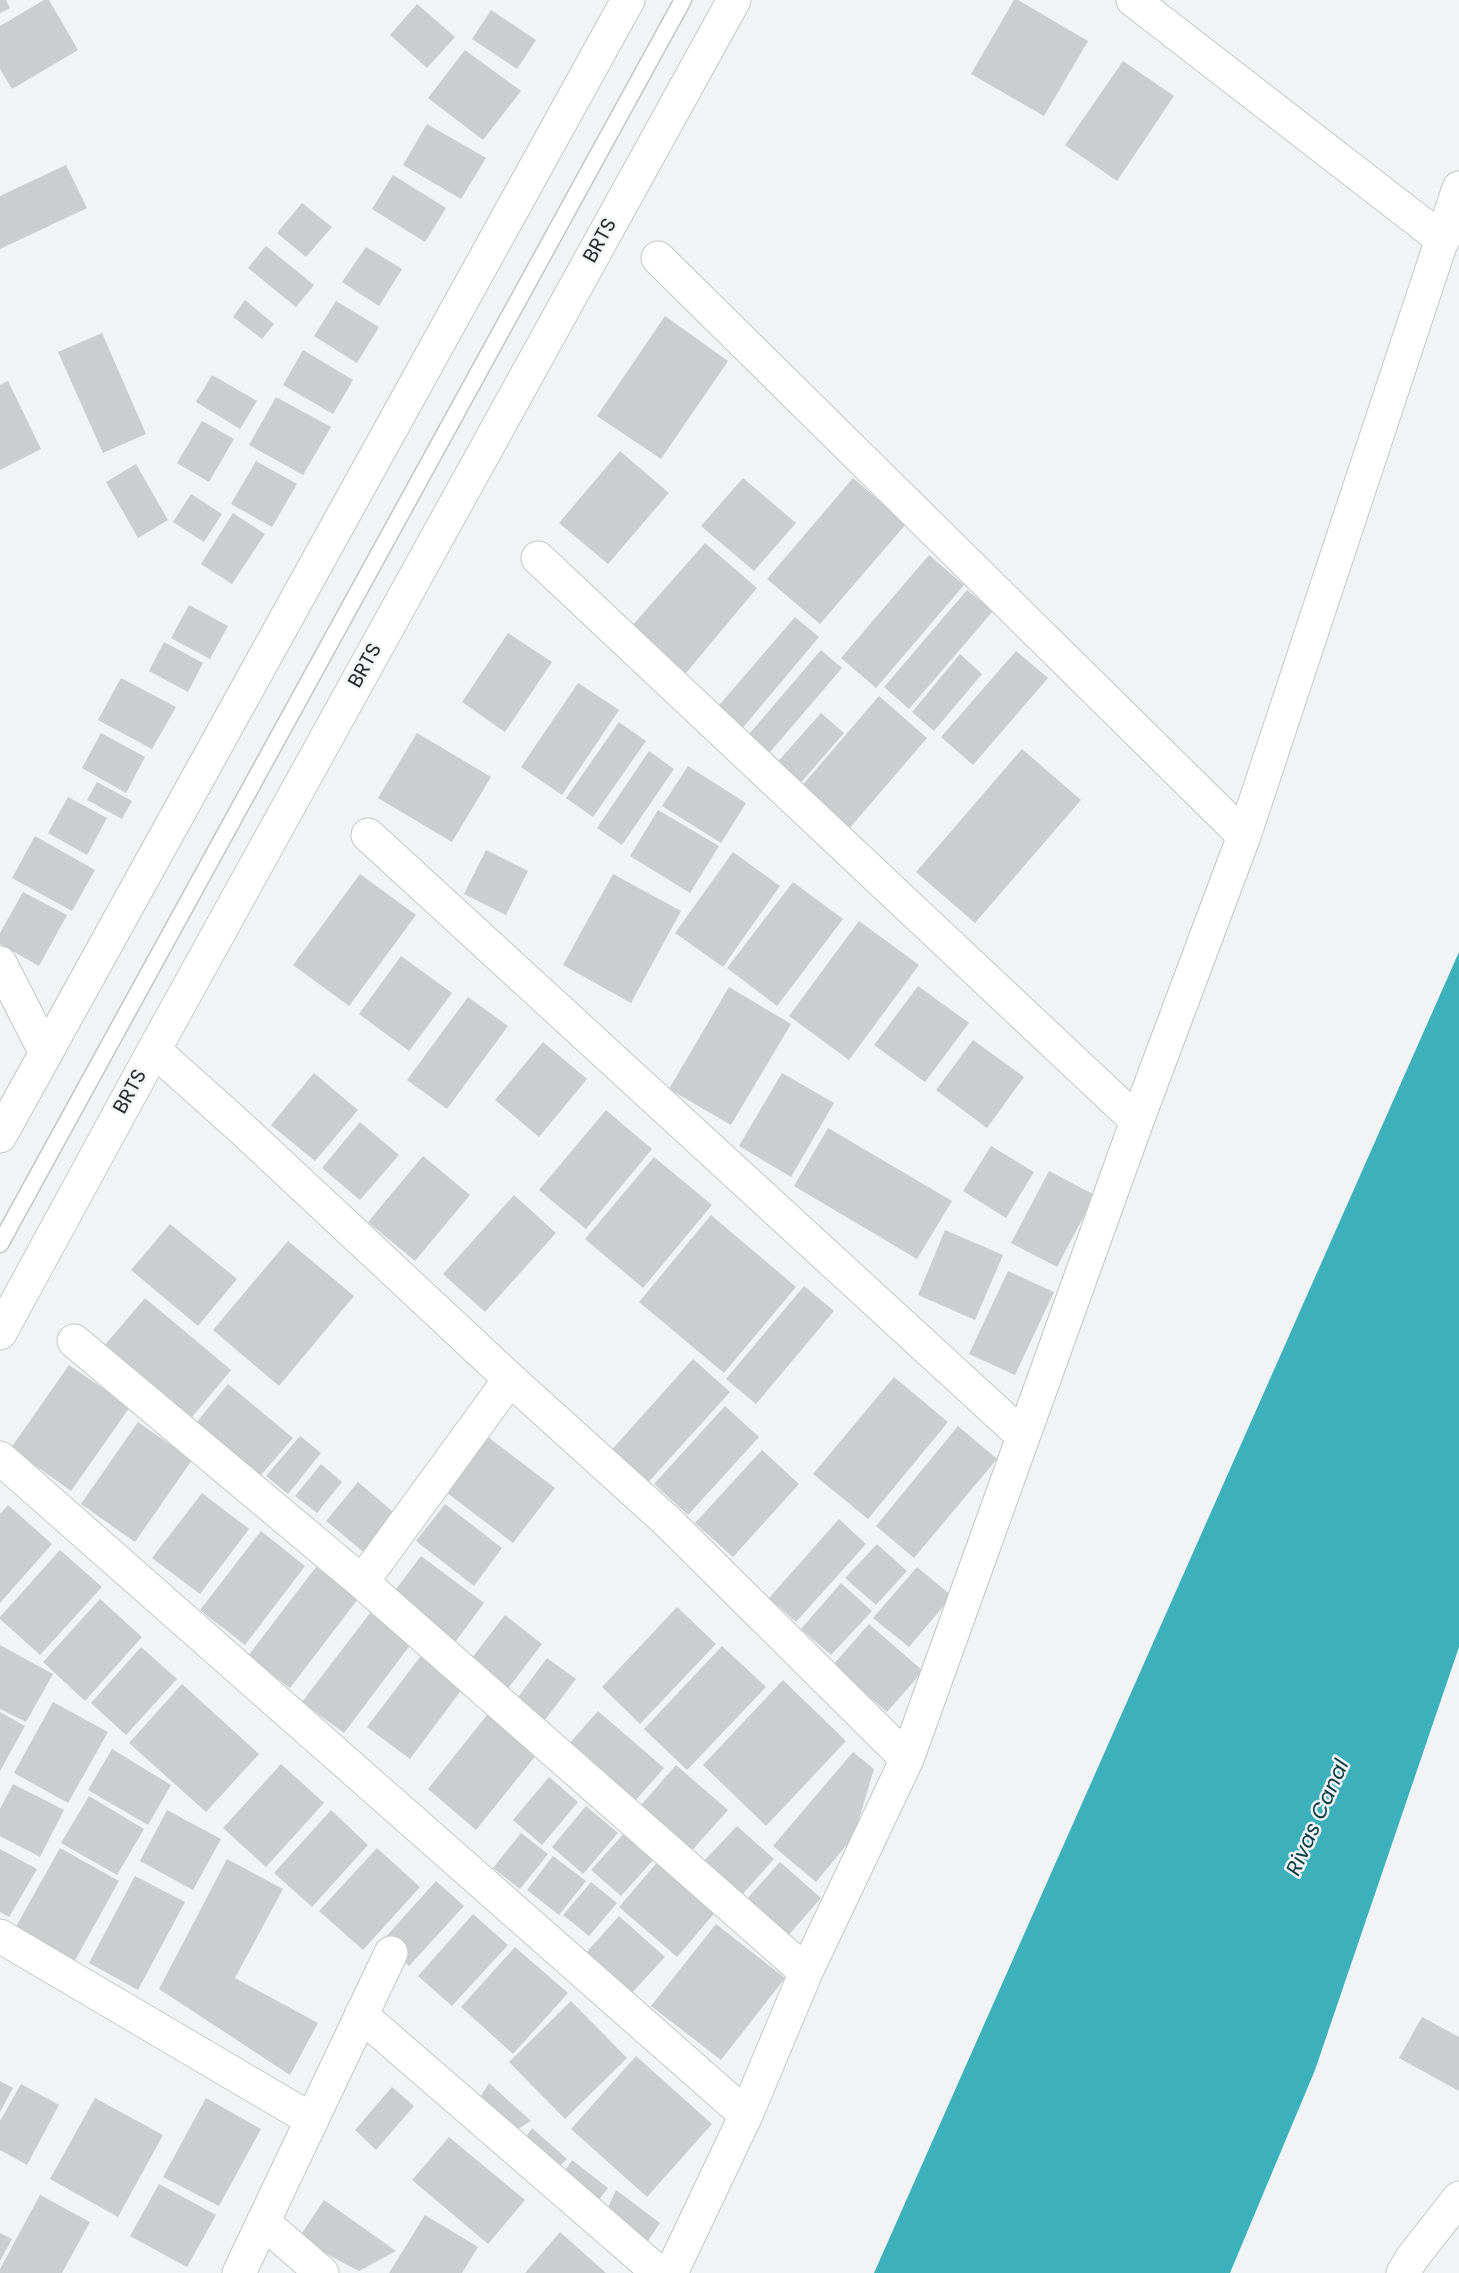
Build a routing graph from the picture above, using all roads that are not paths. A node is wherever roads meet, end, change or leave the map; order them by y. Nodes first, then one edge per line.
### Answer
1 (628, 0) edge
2 (683, 0) edge
3 (735, 0) edge
4 (1133, 0) edge
5 (1459, 188) edge
6 (1443, 240) junction
7 (658, 258) dead end
8 (538, 558) dead end
9 (368, 835) dead end
10 (1244, 836) junction
11 (0, 963) edge
12 (154, 1050) junction
13 (46, 1053) junction
14 (1137, 1121) junction
15 (0, 1136) edge
16 (0, 1244) edge
17 (0, 1333) edge
18 (74, 1341) dead end
19 (510, 1379) junction
20 (1023, 1436) junction
21 (0, 1458) edge
22 (362, 1582) junction
23 (907, 1759) junction
24 (0, 1935) edge
25 (391, 1953) dead end
26 (806, 1972) junction
27 (361, 2015) junction
28 (746, 2115) junction
29 (312, 2120) junction
30 (1459, 2198) edge
31 (263, 2222) junction
32 (239, 2273) edge
33 (322, 2273) edge
34 (659, 2273) edge
35 (671, 2273) edge
36 (1403, 2273) edge

1 - 13 street
2 - 16 lane
3 - 12 street, BRTS
4 - 6 street
5 - 6 street
6 - 10 street
7 - 10 street
8 - 14 street
9 - 20 street
10 - 14 street
11 - 13 street
12 - 17 street, BRTS
12 - 19 street
13 - 15 street
14 - 20 street
18 - 22 street
19 - 22 street
19 - 23 street
20 - 23 street
21 - 28 street
22 - 26 street
23 - 26 street
24 - 29 street
25 - 27 street
26 - 28 street
27 - 29 street
27 - 34 street
28 - 35 street
29 - 31 street
30 - 36 street
31 - 32 street
31 - 33 street

